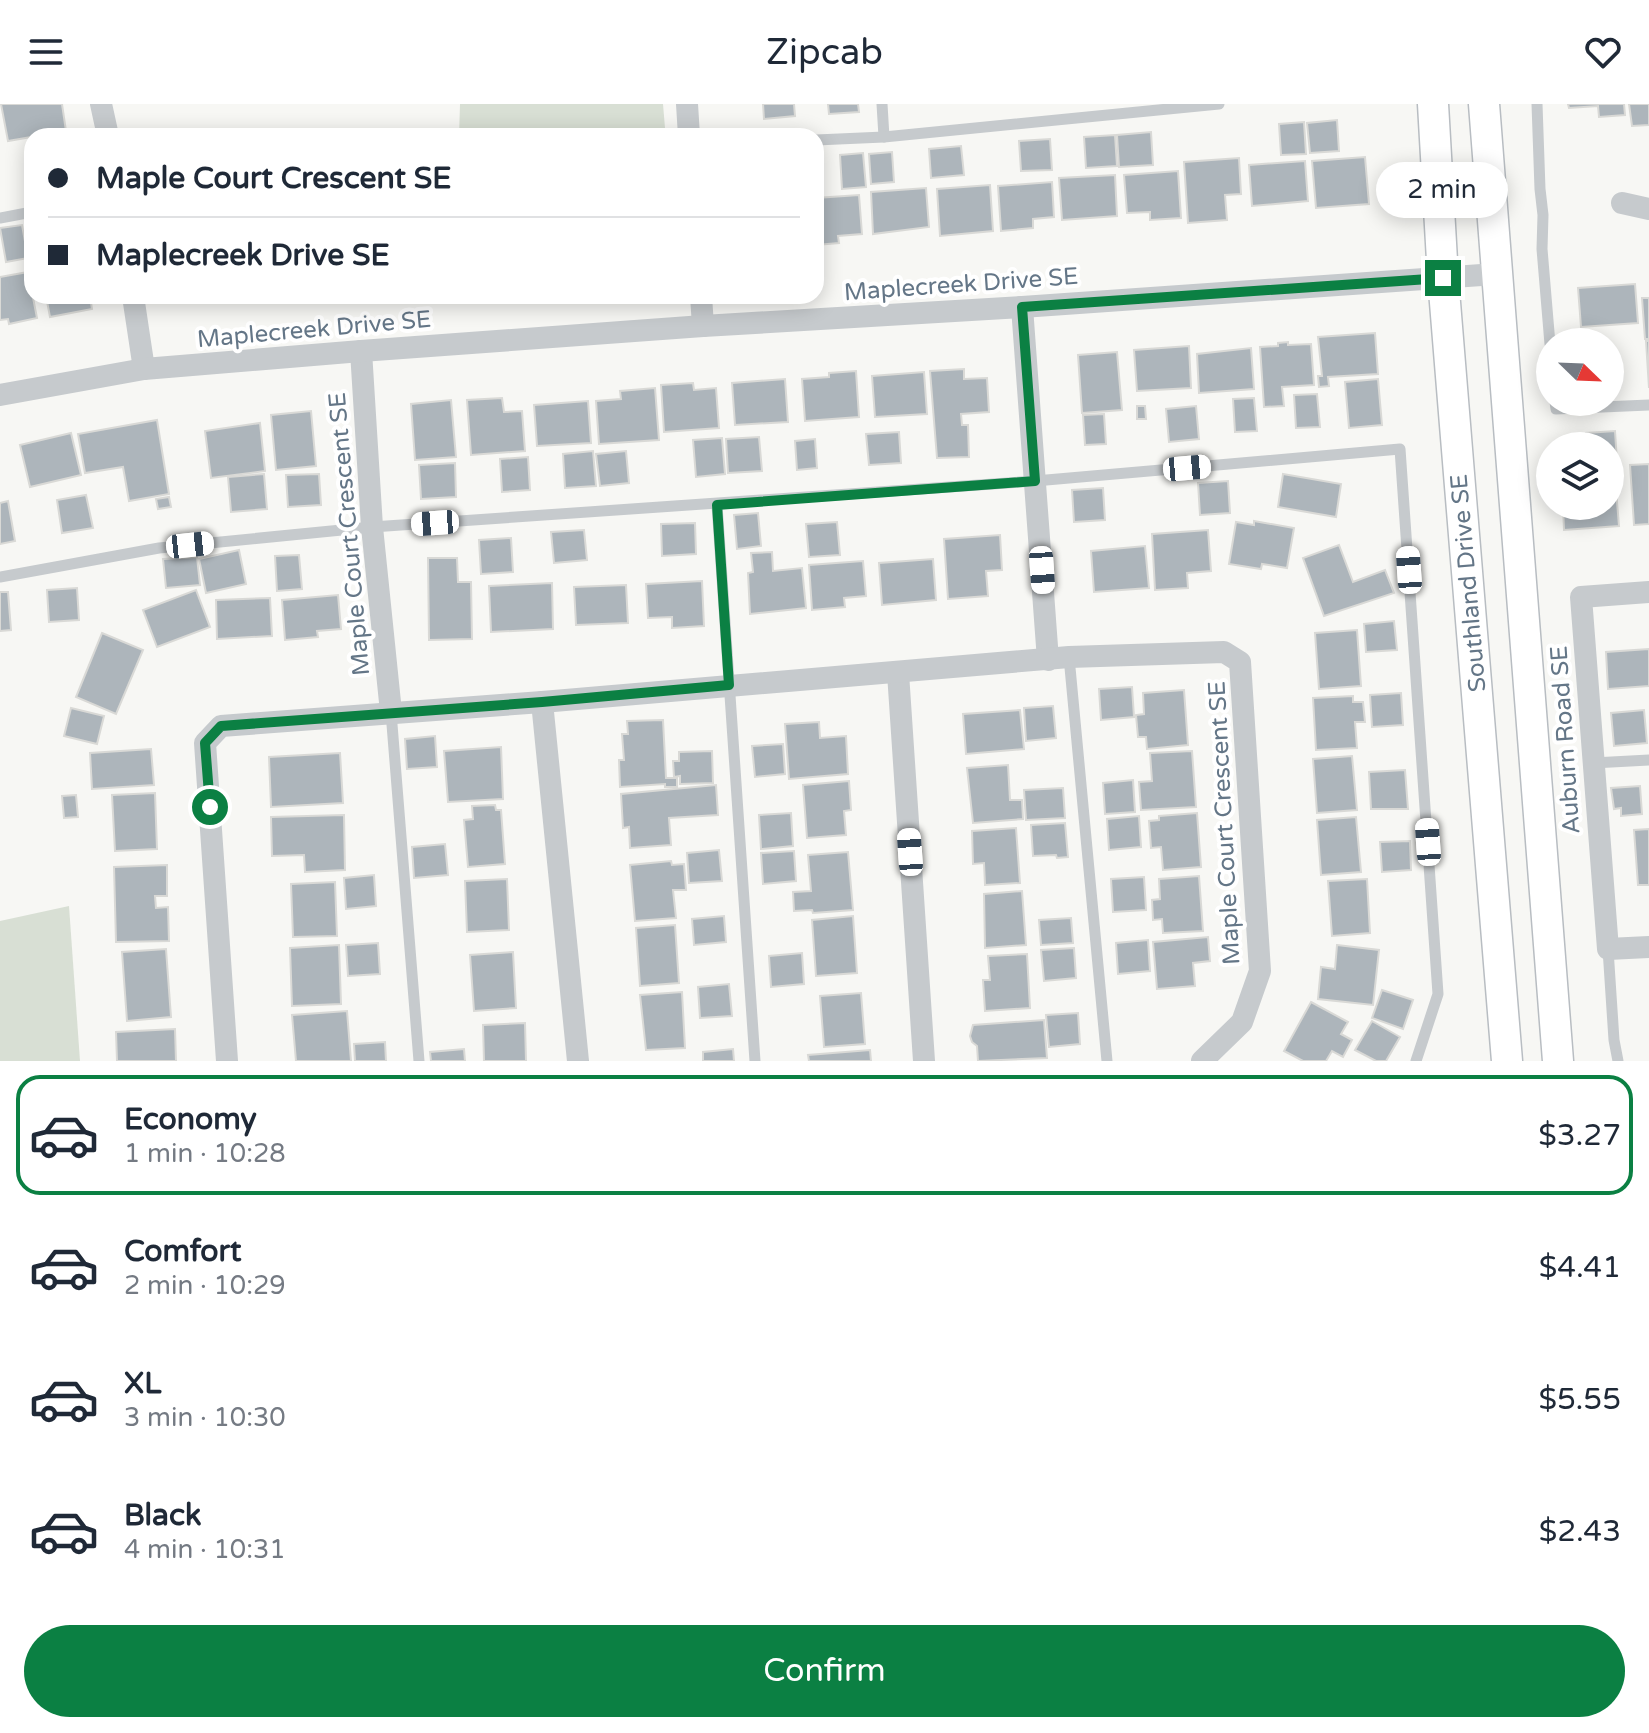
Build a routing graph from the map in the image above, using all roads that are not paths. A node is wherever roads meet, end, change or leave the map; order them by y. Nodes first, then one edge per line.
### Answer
1 (101, 104) edge
2 (687, 104) edge
3 (882, 104) edge
4 (1219, 104) edge
5 (1433, 104) edge
6 (1484, 104) edge
7 (1537, 104) edge
8 (106, 128) edge
9 (688, 128) edge
10 (884, 137) junction
11 (824, 140) edge
12 (1622, 203) dead end
13 (1649, 209) edge
14 (24, 214) edge
15 (0, 218) edge
16 (1496, 274) junction
17 (1443, 278) junction
18 (134, 304) edge
19 (702, 304) edge
20 (1022, 307) junction
21 (703, 326) junction
22 (1549, 328) edge
23 (361, 351) junction
24 (144, 369) junction
25 (0, 395) edge
26 (1649, 405) edge
27 (1624, 406) edge
28 (1035, 481) junction
29 (717, 505) junction
30 (372, 527) junction
31 (0, 577) edge
32 (1649, 592) edge
33 (1058, 658) junction
34 (898, 673) junction
35 (729, 685) junction
36 (542, 702) junction
37 (391, 712) junction
38 (1649, 760) edge
39 (1593, 763) junction
40 (1649, 947) edge
41 (1608, 949) junction
42 (227, 1061) edge
43 (419, 1061) edge
44 (578, 1061) edge
45 (755, 1061) edge
46 (924, 1061) edge
47 (1107, 1061) edge
48 (1202, 1061) edge
49 (1416, 1061) edge
50 (1507, 1061) edge
51 (1558, 1061) edge
52 (1618, 1061) edge

1 - 8 street
2 - 9 street
3 - 10 lane
4 - 10 lane
5 - 17 main road, Southland Drive SE
6 - 16 main road
7 - 22 lane
10 - 11 lane
12 - 13 street
14 - 15 lane
16 - 17 street, Maplecreek Drive SE
16 - 51 main road
17 - 20 street, Maplecreek Drive SE
17 - 50 main road, Southland Drive SE
18 - 24 street
19 - 21 street
20 - 21 street, Maplecreek Drive SE
20 - 28 street
21 - 23 street, Maplecreek Drive SE
23 - 24 street, Maplecreek Drive SE
23 - 30 street, Maple Court Crescent SE
24 - 25 street, Maplecreek Drive SE
26 - 27 lane
28 - 29 lane
28 - 33 street
28 - 49 lane
29 - 30 lane
29 - 35 lane
30 - 31 lane
30 - 37 street, Maple Court Crescent SE
32 - 39 street, Auburn Road SE
33 - 34 street, Maple Court Crescent SE
33 - 47 lane
33 - 48 street, Maple Court Crescent SE
34 - 35 street, Maple Court Crescent SE
34 - 46 street
35 - 36 street, Maple Court Crescent SE
35 - 45 lane
36 - 37 street, Maple Court Crescent SE
36 - 44 street
37 - 42 street, Maple Court Crescent SE
37 - 43 lane
38 - 39 lane
39 - 41 street, Auburn Road SE
40 - 41 street
41 - 52 lane

